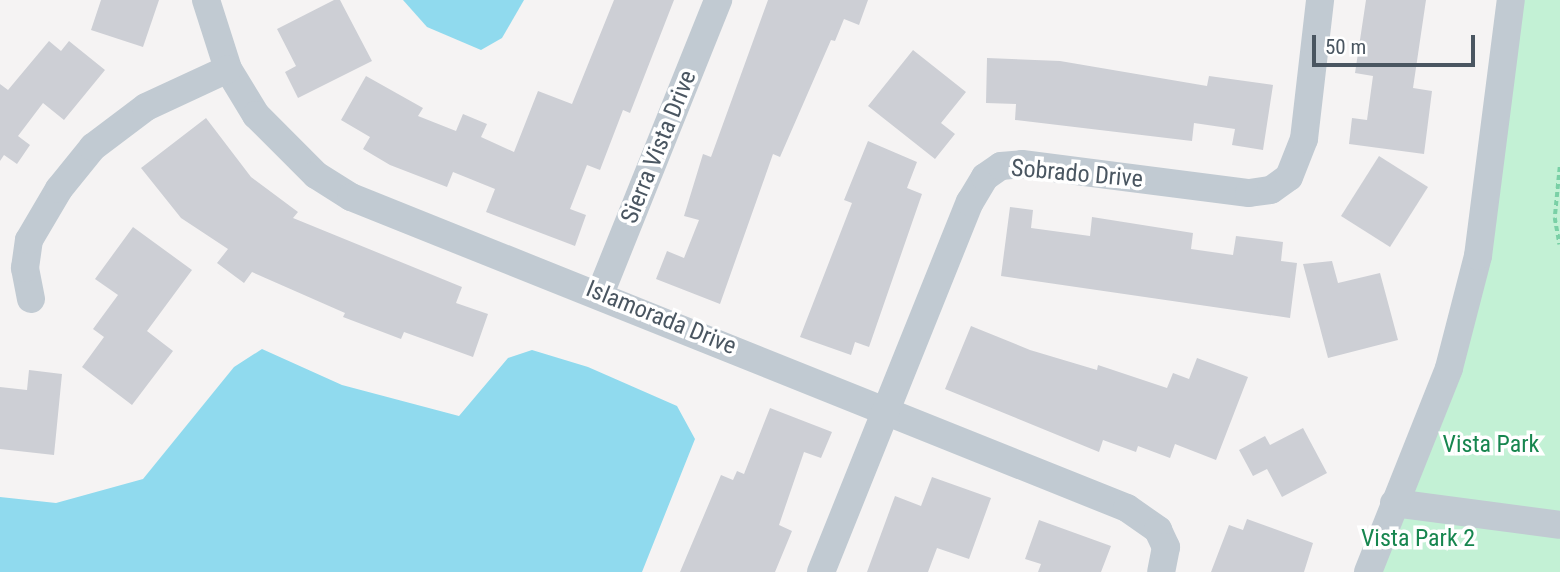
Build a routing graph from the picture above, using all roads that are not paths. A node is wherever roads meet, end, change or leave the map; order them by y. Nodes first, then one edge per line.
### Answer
1 (206, 0) edge
2 (718, 0) edge
3 (1320, 0) edge
4 (1511, 0) edge
5 (228, 69) junction
6 (600, 294) junction
7 (31, 299) dead end
8 (887, 409) junction
9 (1394, 503) junction
10 (1560, 525) edge
11 (821, 572) edge
12 (1161, 572) edge
13 (1368, 572) edge

1 - 5 street, Islamorada Drive
2 - 6 street, Sierra Vista Drive
3 - 8 street, Sobrado Drive
4 - 9 street
5 - 6 street, Islamorada Drive
5 - 7 street
6 - 8 street, Islamorada Drive
8 - 11 street, Sobrado Drive
8 - 12 street, Islamorada Drive
9 - 10 street
9 - 13 street

